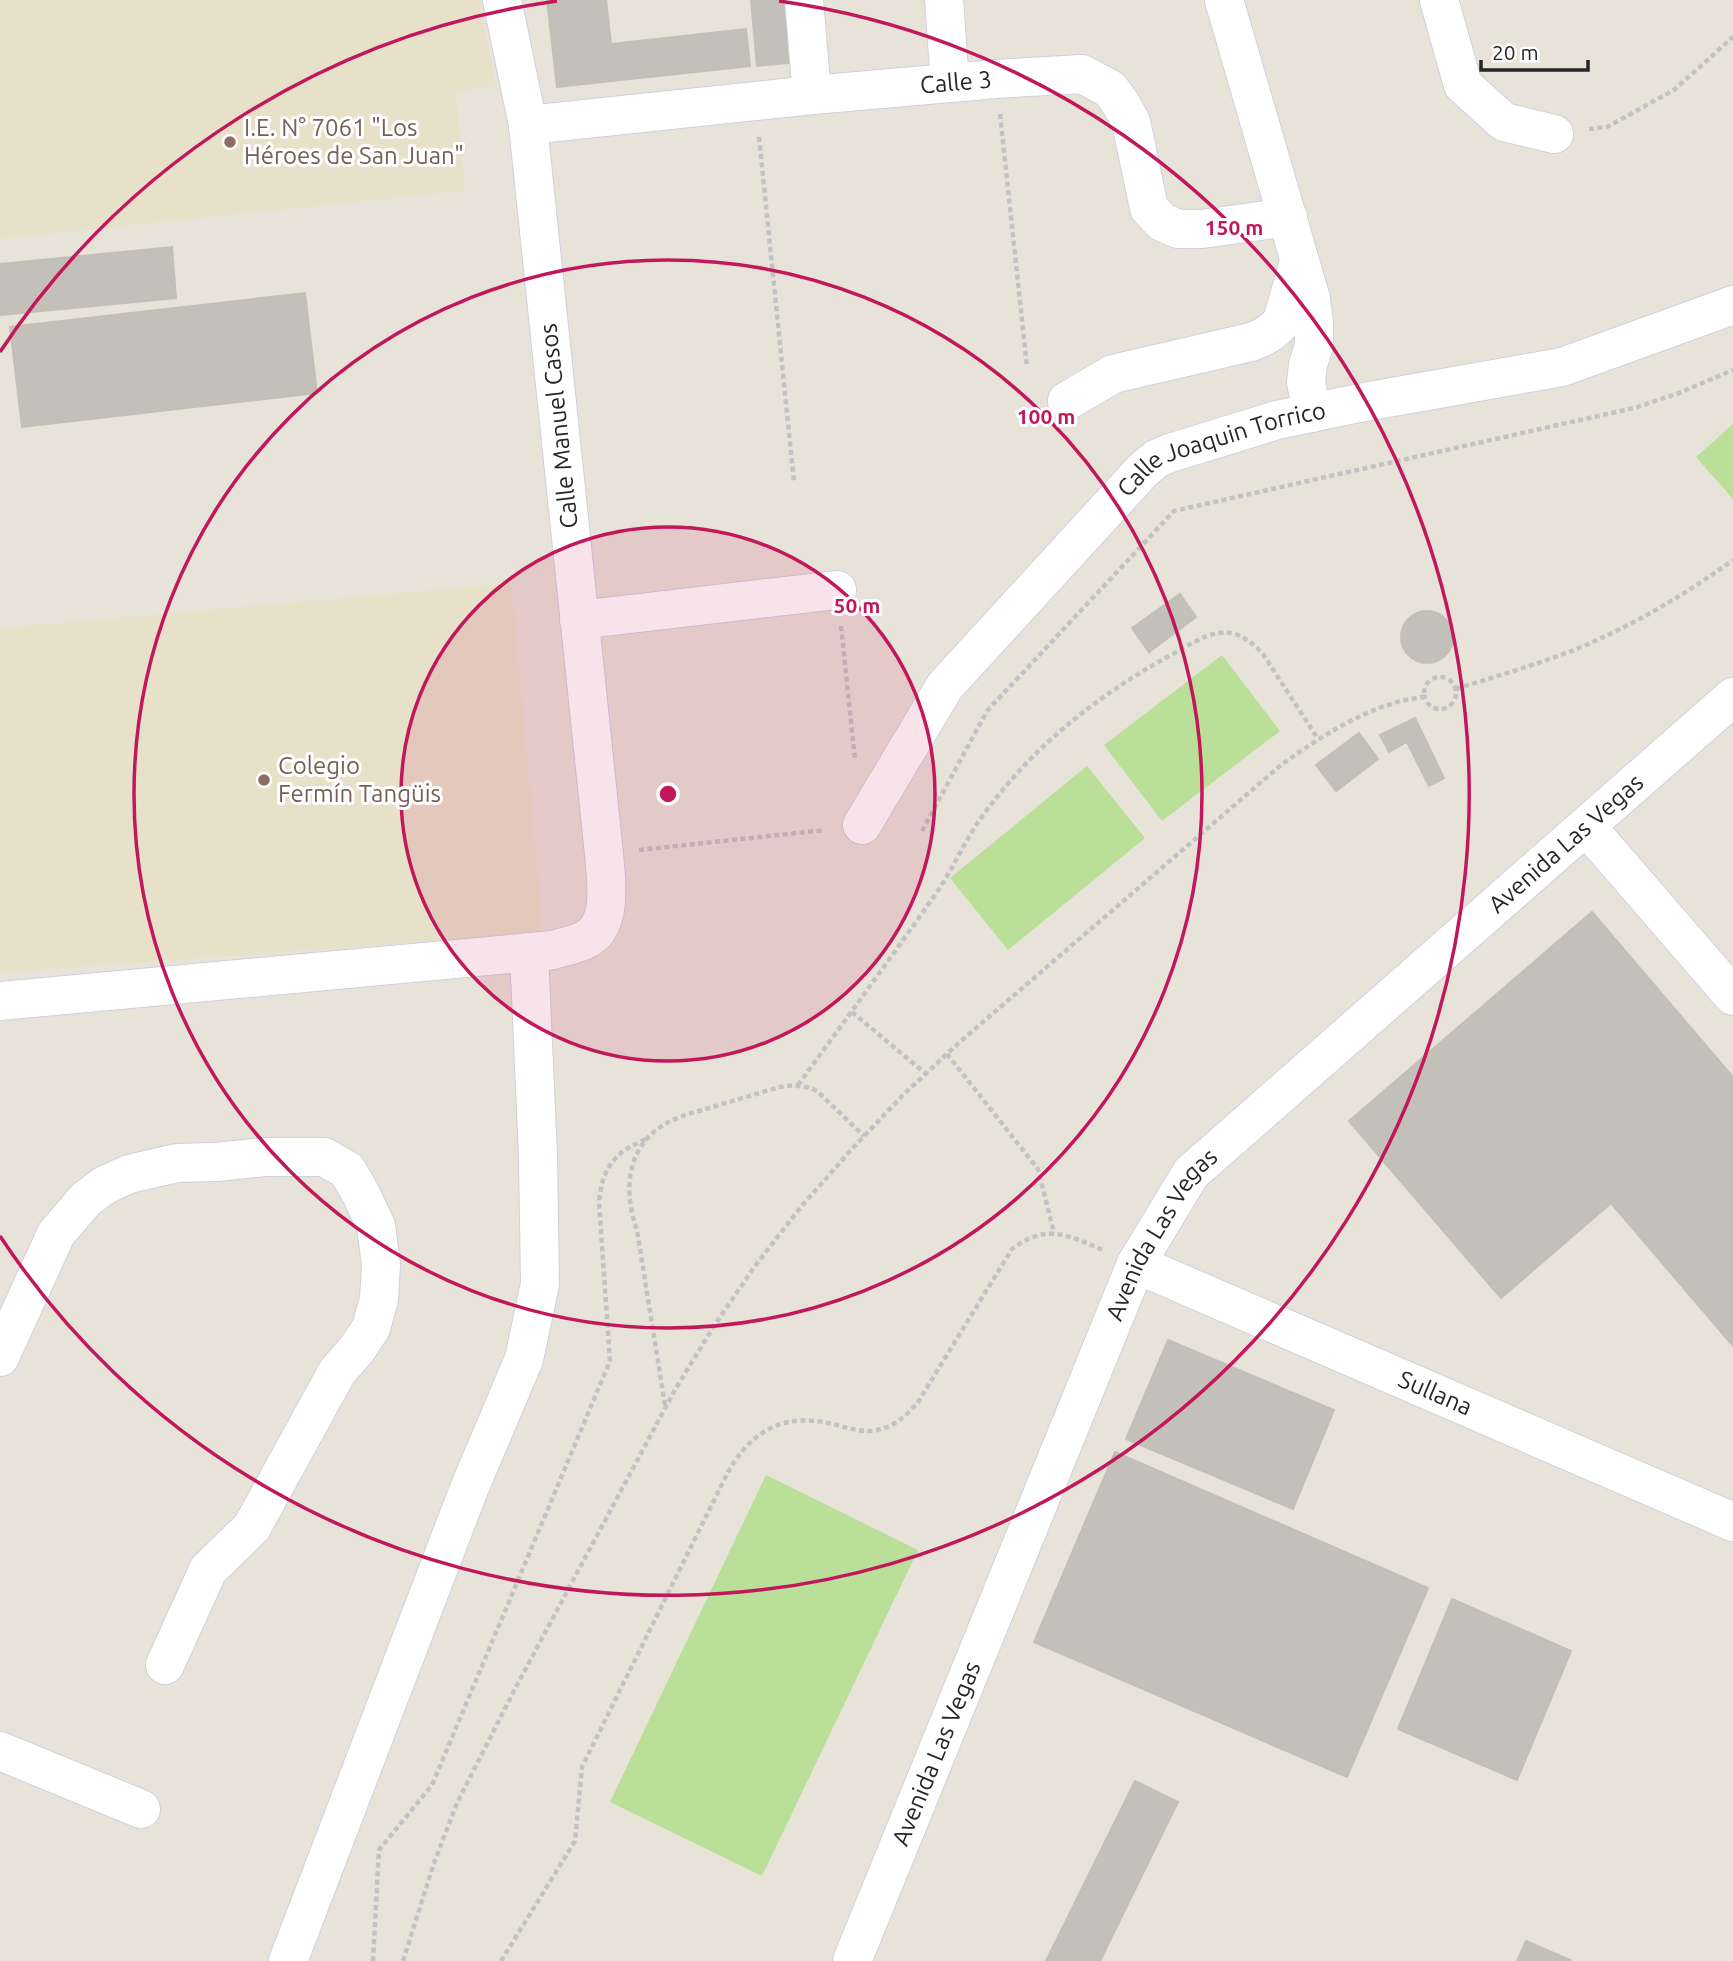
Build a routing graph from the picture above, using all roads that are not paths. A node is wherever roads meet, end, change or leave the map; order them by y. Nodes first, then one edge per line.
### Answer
1 (502, 0) edge
2 (804, 0) edge
3 (944, 0) edge
4 (1224, 0) edge
5 (1439, 0) edge
6 (950, 83) junction
7 (812, 95) junction
8 (527, 125) junction
9 (1554, 134) road end
10 (1288, 217) junction
11 (1300, 258) junction
12 (1733, 305) edge
13 (1067, 401) dead end
14 (1312, 413) junction
15 (837, 590) road end
16 (579, 620) junction
17 (1733, 697) edge
18 (862, 825) road end
19 (1586, 826) junction
20 (529, 953) junction
21 (1733, 996) edge
22 (0, 1001) edge
23 (1136, 1264) junction
24 (0, 1357) edge
25 (1733, 1522) edge
26 (165, 1665) dead end
27 (0, 1751) edge
28 (141, 1809) dead end
29 (288, 1961) edge
30 (852, 1961) edge

1 - 8 street, Calle Manuel Casos
2 - 7 street
3 - 6 street
4 - 10 street
5 - 9 street
6 - 7 street, Calle 3
6 - 10 street, Calle 3
7 - 8 street, Calle 3
8 - 16 street, Calle Manuel Casos
10 - 11 street
11 - 13 street
11 - 14 street
12 - 14 street, Calle Joaquin Torrico
14 - 18 street, Calle Joaquin Torrico
15 - 16 street
16 - 20 street, Calle Manuel Casos
17 - 19 street, Avenida Las Vegas
19 - 21 street
19 - 23 street, Avenida Las Vegas
20 - 22 street, Calle Manuel Casos
20 - 29 street
23 - 25 street, Sullana
23 - 30 street, Avenida Las Vegas
24 - 26 street
27 - 28 street

